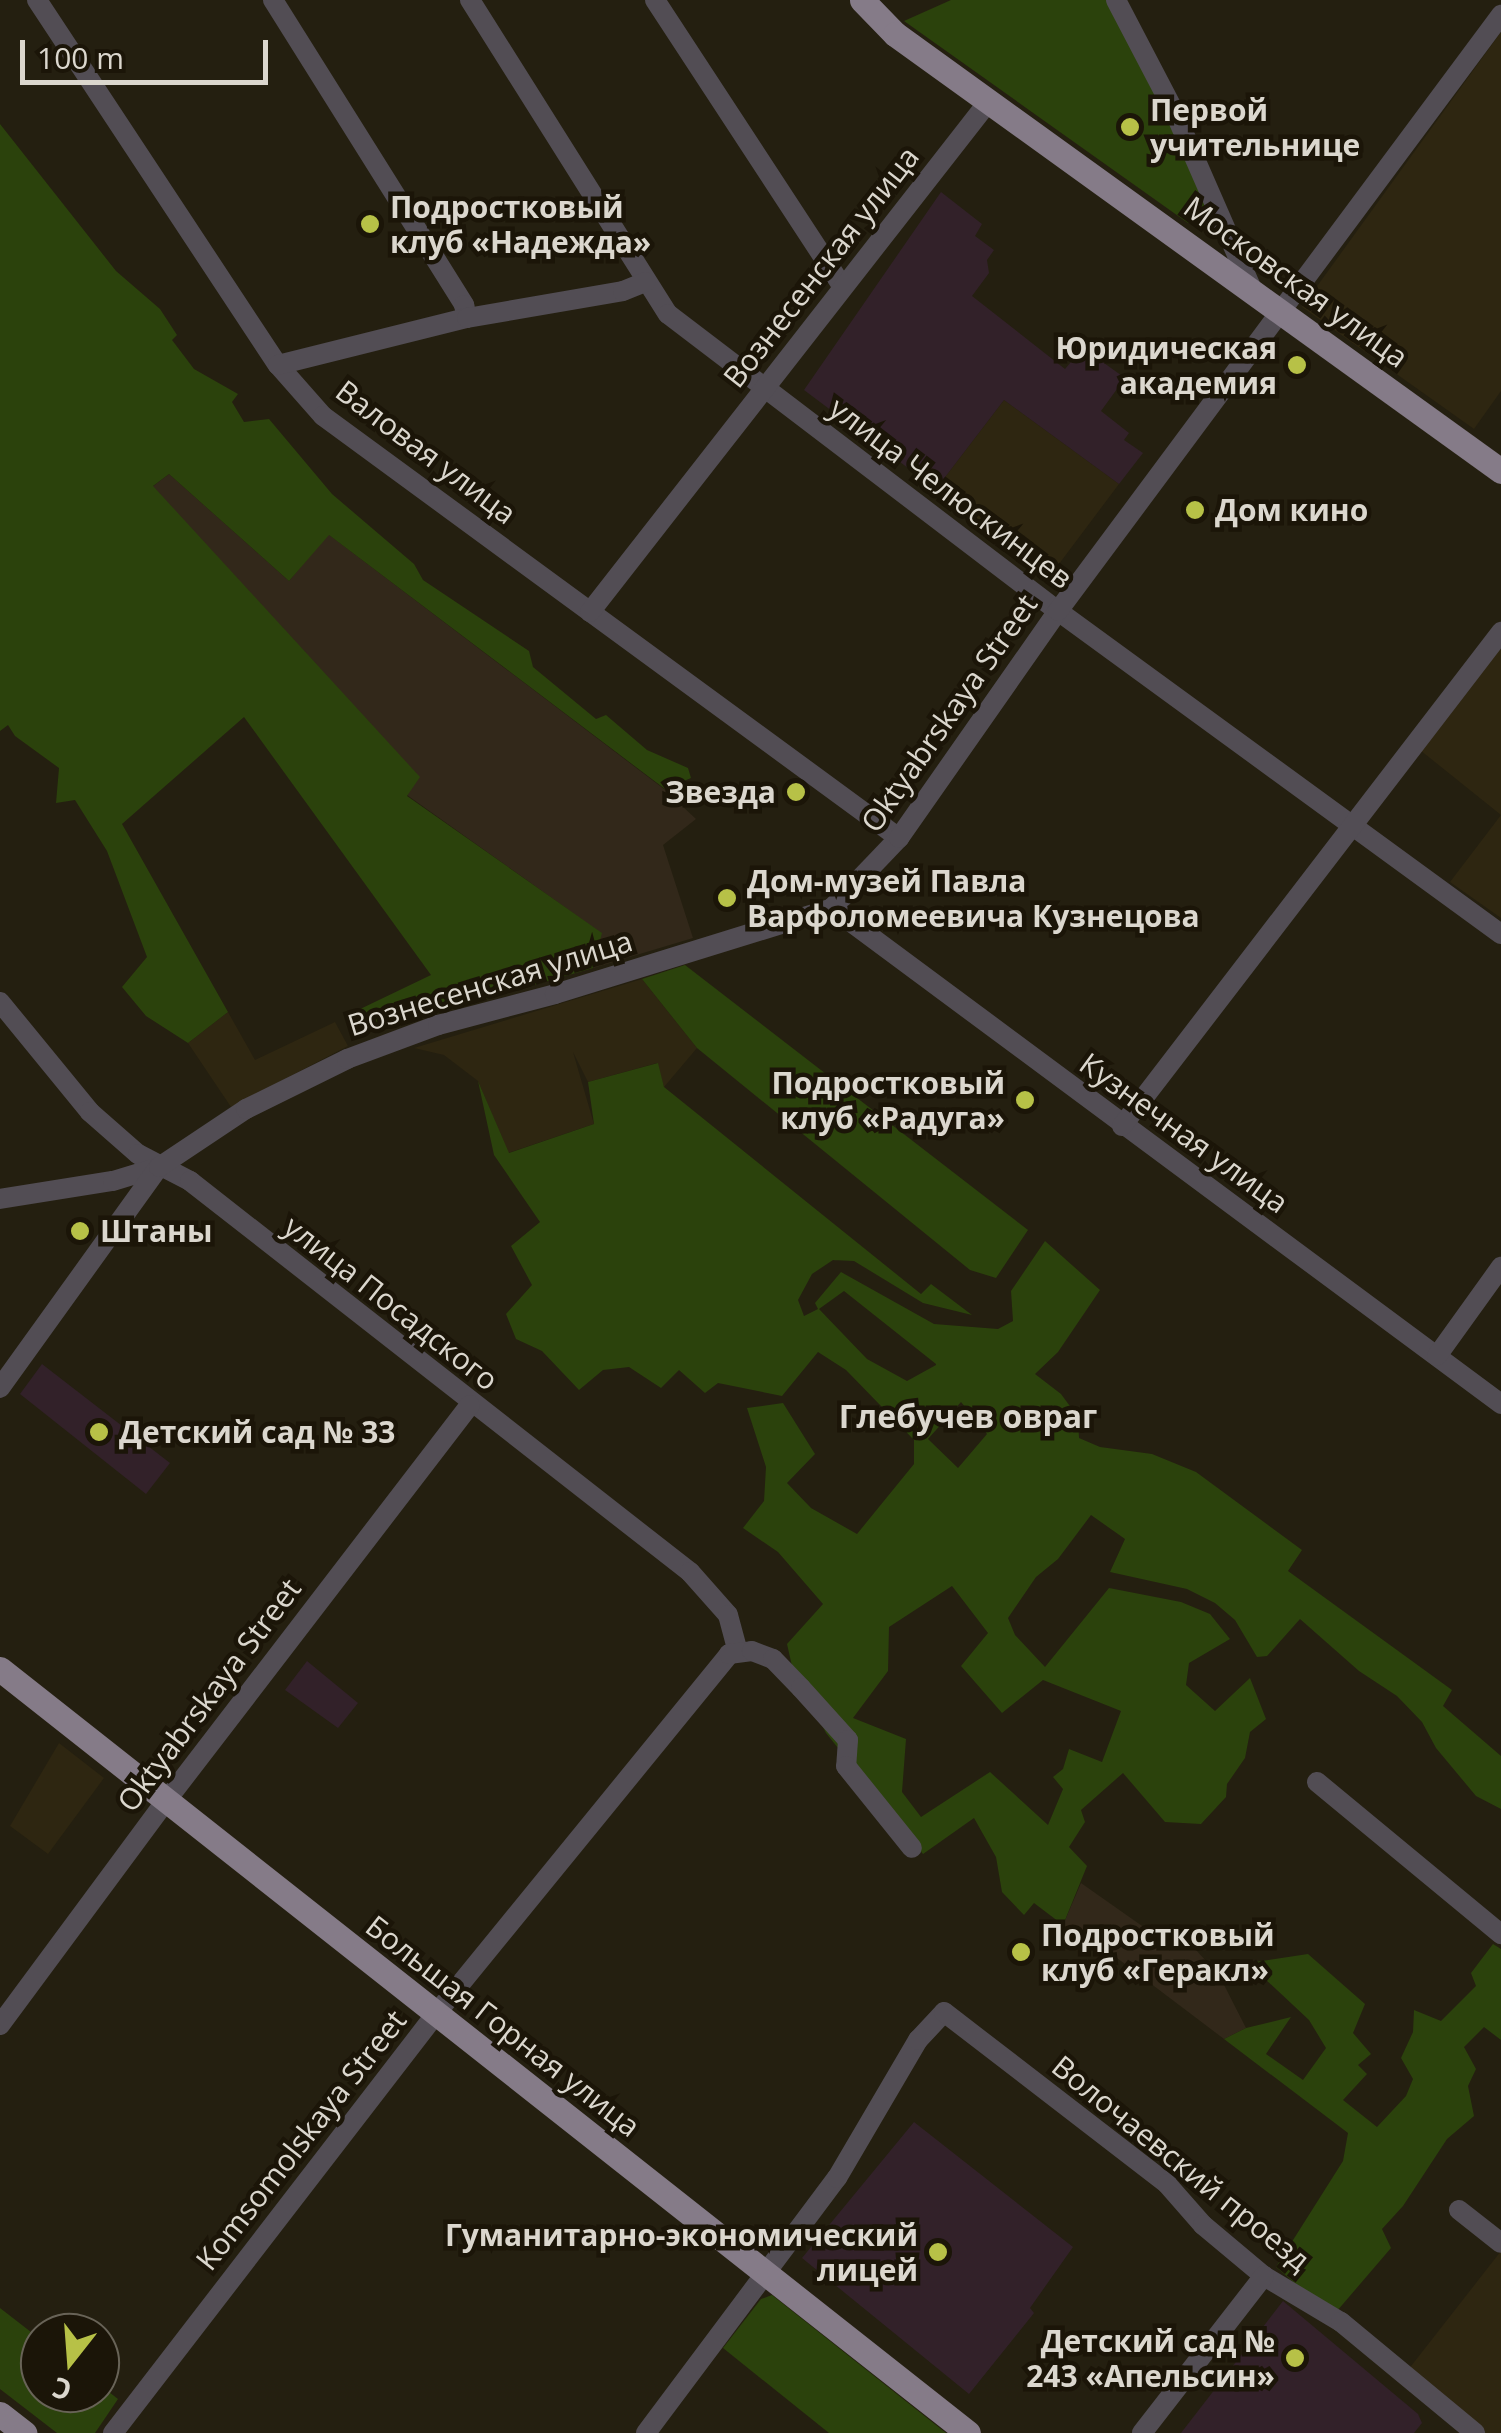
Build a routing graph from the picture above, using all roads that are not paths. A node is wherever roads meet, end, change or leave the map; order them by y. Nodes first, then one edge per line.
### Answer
1 (273, 0) edge
2 (470, 0) edge
3 (655, 0) edge
4 (862, 0) edge
5 (1116, 0) edge
6 (40, 1) edge
7 (1501, 15) edge
8 (990, 101) junction
9 (645, 282) junction
10 (843, 287) junction
11 (1252, 289) junction
12 (1280, 310) junction
13 (467, 318) junction
14 (278, 366) junction
15 (764, 390) junction
16 (1501, 471) edge
17 (1058, 611) junction
18 (590, 612) junction
19 (1501, 632) edge
20 (1350, 828) junction
21 (899, 838) junction
22 (832, 908) junction
23 (1501, 934) edge
24 (0, 1002) edge
25 (1122, 1126) junction
26 (159, 1167) junction
27 (0, 1199) edge
28 (1501, 1267) edge
29 (1437, 1356) junction
30 (0, 1388) edge
31 (1501, 1404) edge
32 (470, 1405) junction
33 (734, 1653) junction
34 (0, 1669) edge
35 (1317, 1782) dead end
36 (166, 1800) junction
37 (912, 1848) dead end
38 (1501, 1934) edge
39 (435, 2015) junction
40 (0, 2025) edge
41 (1459, 2210) dead end
42 (1501, 2243) edge
43 (766, 2275) junction
44 (1264, 2276) junction
45 (0, 2414) edge
46 (24, 2433) edge
47 (113, 2433) edge
48 (646, 2433) edge
49 (968, 2433) edge
50 (1142, 2433) edge
51 (1475, 2433) edge

1 - 13 street
2 - 9 street, улица Челюскинцев
3 - 10 street
4 - 8 main road, Московская улица
5 - 11 street
6 - 14 street, Валовая улица
7 - 12 street, Oktyabrskaya Street
8 - 10 street, Вознесенская улица
8 - 11 main road, Московская улица
9 - 13 street
9 - 15 street, улица Челюскинцев
10 - 15 street, Вознесенская улица
11 - 12 main road, Московская улица
12 - 16 main road, Московская улица
12 - 17 street, Oktyabrskaya Street
13 - 14 street
14 - 18 street, Валовая улица
15 - 17 street, улица Челюскинцев
15 - 18 street, Вознесенская улица
17 - 20 street, улица Челюскинцев
17 - 21 street, Oktyabrskaya Street
18 - 21 street, Валовая улица
19 - 20 street
20 - 23 street, улица Челюскинцев
20 - 25 street
21 - 22 street, Oktyabrskaya Street
22 - 25 street, Кузнечная улица
22 - 26 street, Вознесенская улица
24 - 26 street, улица Посадского
25 - 29 street, Кузнечная улица
26 - 27 street
26 - 30 street, Вознесенская улица
26 - 32 street, улица Посадского
28 - 29 street
29 - 31 street, Кузнечная улица
32 - 33 street, улица Посадского
32 - 36 street, Oktyabrskaya Street
33 - 37 street
33 - 39 street, Komsomolskaya Street
34 - 36 main road, Большая Горная улица
35 - 38 street
36 - 39 main road, Большая Горная улица
36 - 40 street, Oktyabrskaya Street
39 - 43 main road, Большая Горная улица
39 - 47 street, Komsomolskaya Street
41 - 42 street
43 - 44 street, Волочаевский проезд
43 - 48 street
43 - 49 main road, Большая Горная улица
44 - 50 street
44 - 51 street, Волочаевский проезд
45 - 46 main road

